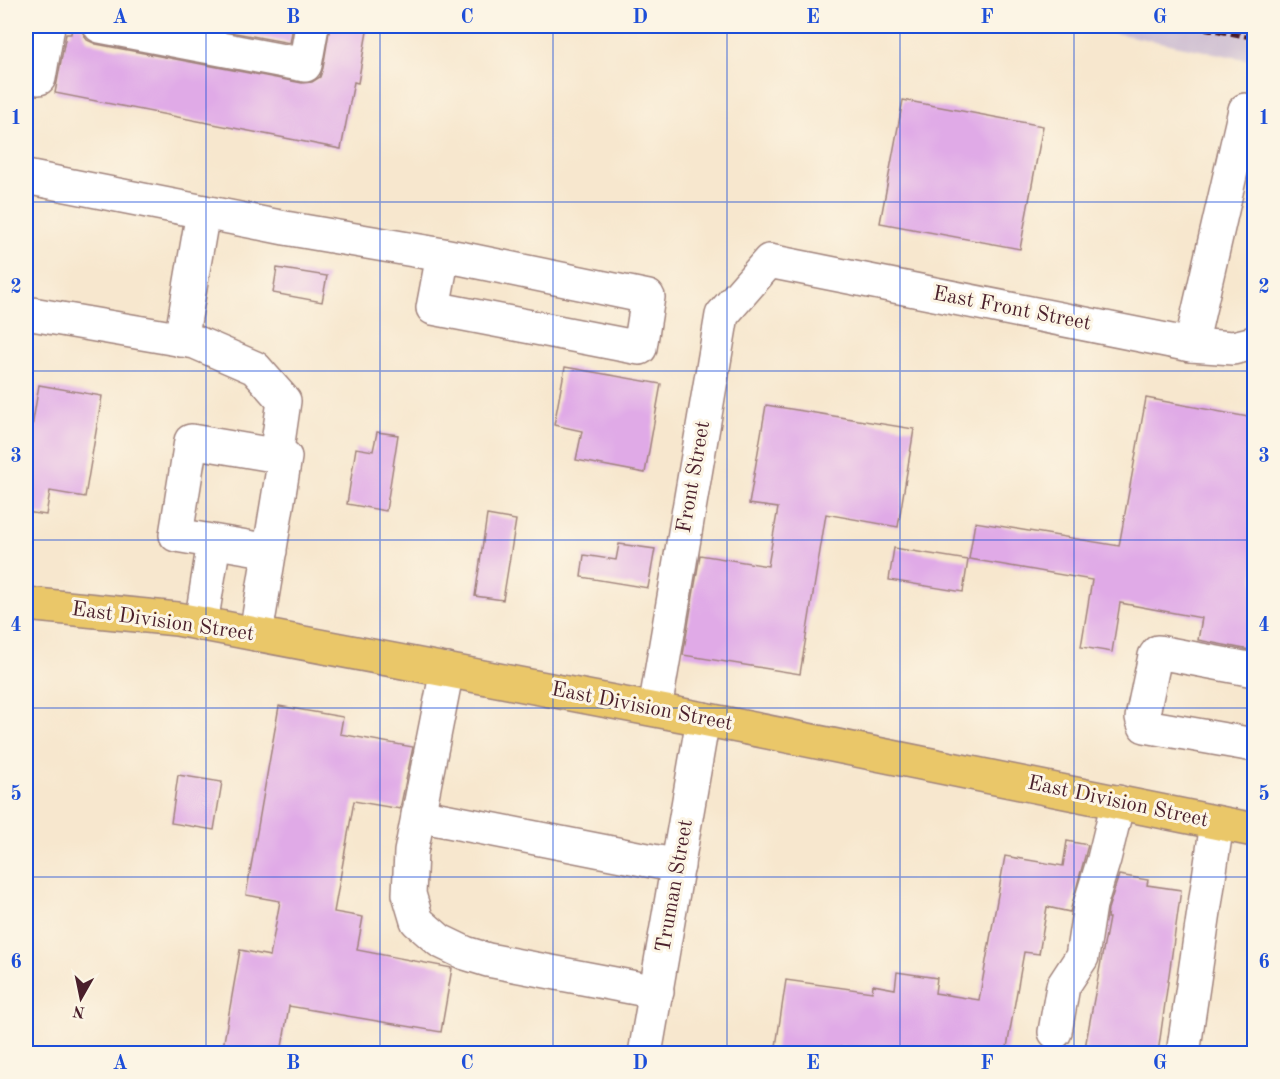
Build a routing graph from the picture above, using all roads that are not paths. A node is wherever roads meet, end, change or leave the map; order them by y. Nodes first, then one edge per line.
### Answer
1 (48, 26) edge
2 (100, 26) edge
3 (312, 26) edge
4 (39, 78) dead end
5 (1254, 112) edge
6 (26, 177) edge
7 (203, 212) junction
8 (443, 255) junction
9 (770, 261) joint
10 (26, 314) edge
11 (181, 340) junction
12 (1254, 343) edge
13 (1191, 345) junction
14 (276, 456) junction
15 (214, 542) junction
16 (270, 551) junction
17 (26, 604) edge
18 (201, 624) junction
19 (256, 634) junction
20 (447, 670) junction
21 (1254, 670) edge
22 (655, 709) junction
23 (703, 719) junction
24 (1254, 745) edge
25 (1118, 802) junction
26 (418, 815) junction
27 (1217, 823) junction
28 (1254, 830) edge
29 (678, 866) junction
30 (657, 992) junction
31 (1055, 1032) dead end
32 (645, 1053) edge
33 (1183, 1053) edge

1 - 4 street
2 - 3 street
5 - 13 street
6 - 7 street
7 - 8 street
7 - 11 street
8 - 8 street
9 - 13 street, East Front Street
9 - 22 street, Front Street
10 - 11 street
11 - 14 street
12 - 13 street, East Front Street
14 - 15 street
14 - 16 street
15 - 16 street
15 - 18 street
16 - 19 street
17 - 18 main road, East Division Street
18 - 19 main road, East Division Street
19 - 20 main road, East Division Street
20 - 22 main road, East Division Street
20 - 26 street
21 - 24 street
22 - 23 main road, East Division Street
23 - 25 main road, East Division Street
23 - 29 street, Truman Street
25 - 27 main road, East Division Street
25 - 31 street
26 - 29 street
26 - 30 street
27 - 28 main road, East Division Street
27 - 33 street
29 - 30 street, Truman Street
30 - 32 street, Truman Street

